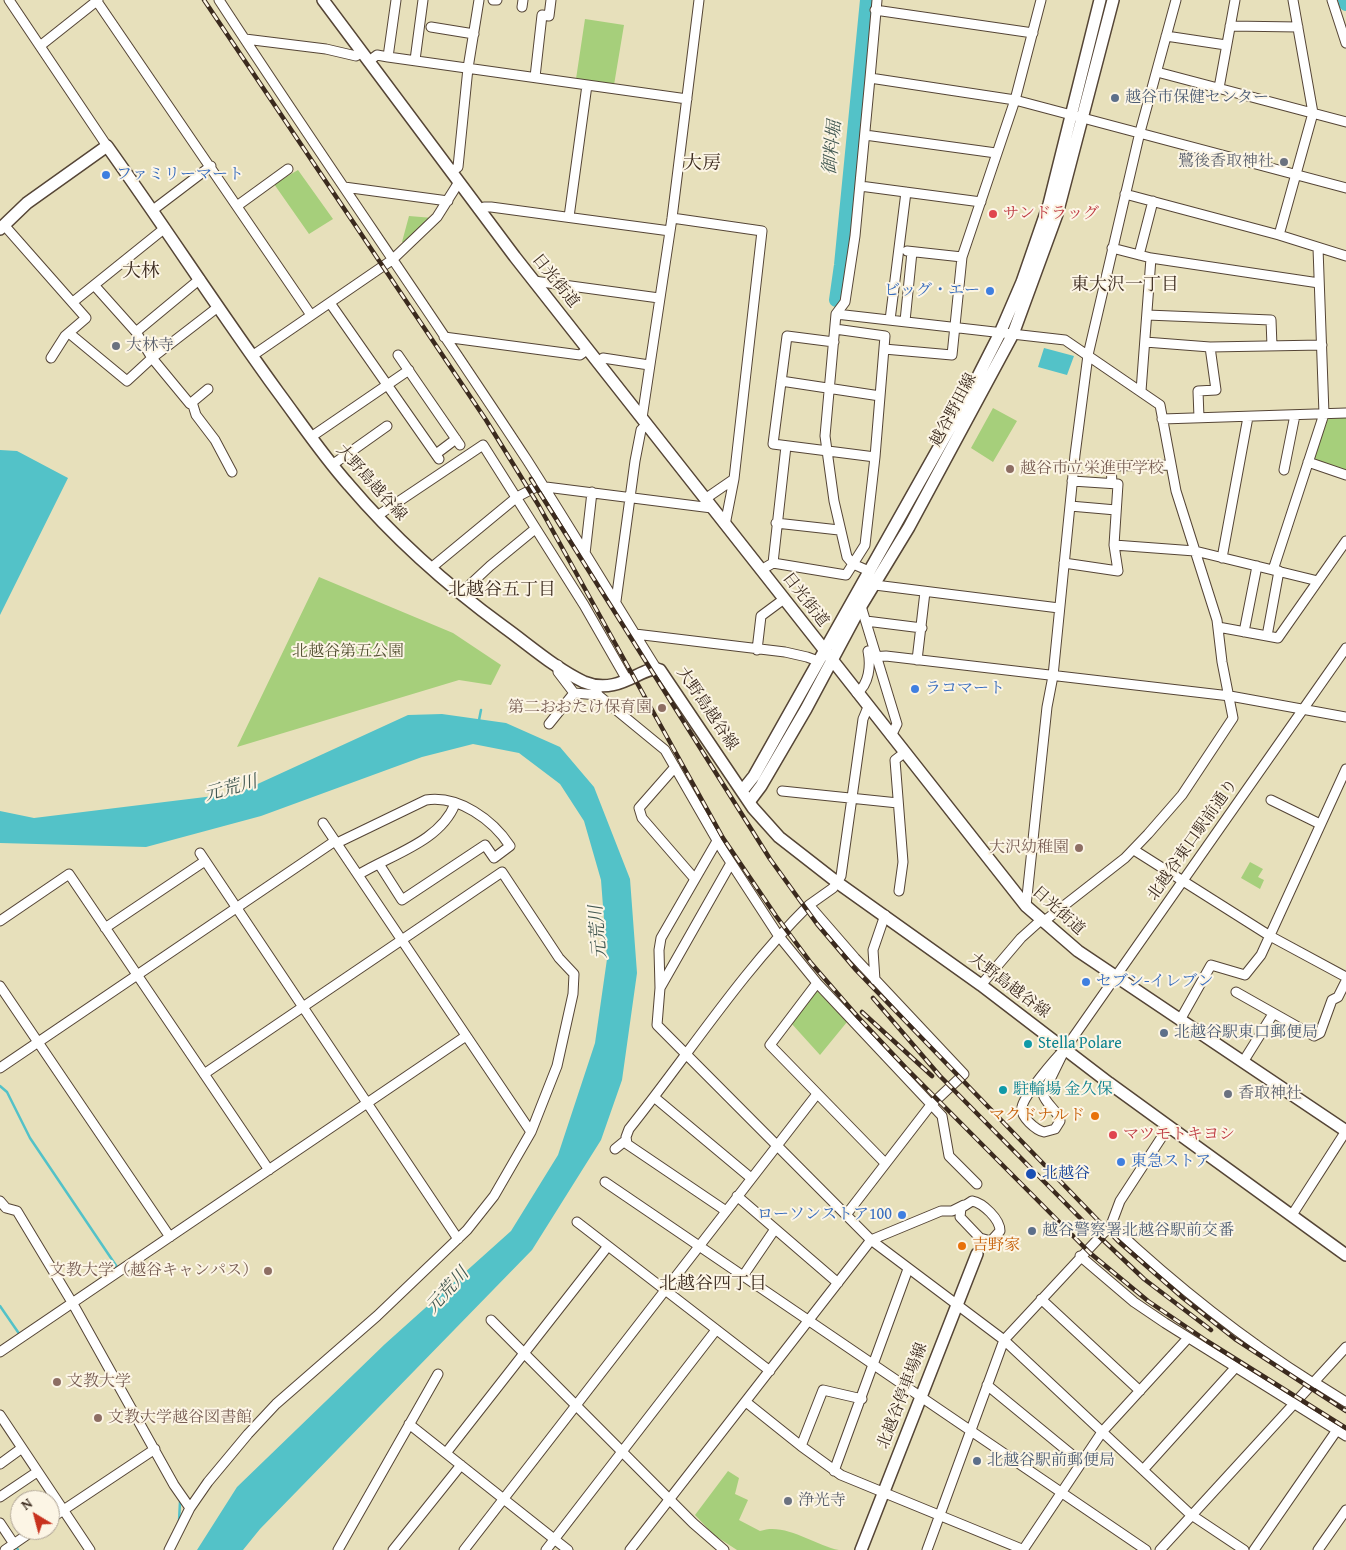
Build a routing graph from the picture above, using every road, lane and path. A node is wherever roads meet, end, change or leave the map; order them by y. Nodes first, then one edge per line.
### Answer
1 (97, 0) edge
2 (219, 0) edge
3 (323, 0) edge
4 (396, 0) edge
5 (423, 0) edge
6 (479, 0) edge
7 (493, 0) edge
8 (497, 0) edge
9 (551, 0) edge
10 (699, 0) edge
11 (877, 0) edge
12 (1041, 0) edge
13 (1100, 0) edge
14 (1113, 0) edge
15 (1176, 0) edge
16 (1235, 0) edge
17 (1293, 0) edge
18 (1332, 0) edge
19 (12, 1) edge
20 (875, 10) junction
21 (1230, 26) junction
22 (431, 27) dead end
23 (1298, 27) junction
24 (1033, 33) junction
25 (474, 34) junction
26 (1166, 36) junction
27 (245, 39) junction
28 (1346, 44) edge
29 (1226, 45) junction
30 (40, 46) junction
31 (388, 56) junction
32 (365, 57) junction
33 (414, 60) junction
34 (468, 68) junction
35 (1157, 72) junction
36 (535, 77) junction
37 (870, 78) junction
38 (587, 84) junction
39 (1218, 88) junction
40 (687, 99) junction
41 (1015, 100) junction
42 (1313, 113) junction
43 (1078, 116) junction
44 (1346, 122) edge
45 (1140, 132) junction
46 (865, 135) junction
47 (107, 146) junction
48 (996, 153) junction
49 (211, 166) junction
50 (288, 169) dead end
51 (451, 172) junction
52 (1294, 174) junction
53 (459, 182) junction
54 (860, 186) junction
55 (344, 187) junction
56 (1346, 188) edge
57 (906, 192) junction
58 (1125, 194) junction
59 (448, 201) junction
60 (1153, 201) junction
61 (981, 202) junction
62 (237, 206) junction
63 (152, 210) junction
64 (479, 210) junction
65 (569, 217) junction
66 (672, 218) junction
67 (2, 227) edge
68 (165, 228) junction
69 (670, 231) junction
70 (1279, 235) junction
71 (1112, 248) junction
72 (1318, 248) junction
73 (899, 250) junction
74 (912, 252) junction
75 (1139, 255) junction
76 (1346, 256) edge
77 (962, 257) junction
78 (1151, 258) junction
79 (392, 260) junction
80 (200, 279) junction
81 (534, 281) junction
82 (1319, 284) junction
83 (94, 285) junction
84 (659, 298) junction
85 (73, 302) junction
86 (330, 303) junction
87 (218, 307) junction
88 (836, 314) junction
89 (1147, 315) junction
90 (311, 316) junction
91 (890, 320) junction
92 (905, 321) junction
93 (954, 327) junction
94 (835, 329) junction
95 (136, 332) junction
96 (68, 333) junction
97 (1000, 333) junction
98 (1013, 334) junction
99 (444, 337) junction
100 (834, 342) junction
101 (1145, 342) junction
102 (1322, 344) junction
103 (1272, 346) junction
104 (1210, 347) junction
105 (884, 349) junction
106 (588, 350) junction
107 (398, 354) dead end
108 (1088, 355) junction
109 (252, 356) junction
110 (51, 358) dead end
111 (152, 358) junction
112 (598, 362) junction
113 (649, 365) junction
114 (409, 370) junction
115 (781, 381) junction
116 (387, 385) junction
117 (208, 389) dead end
118 (830, 389) junction
119 (1141, 391) junction
120 (880, 396) junction
121 (192, 402) junction
122 (1324, 414) junction
123 (1346, 414) edge
124 (1295, 415) junction
125 (1248, 416) junction
126 (1199, 418) junction
127 (1162, 419) junction
128 (645, 421) junction
129 (388, 426) dead end
130 (310, 437) junction
131 (786, 446) junction
132 (828, 452) junction
133 (875, 457) junction
134 (1308, 462) junction
135 (332, 465) junction
136 (1171, 465) junction
137 (1284, 470) dead end
138 (232, 472) dead end
139 (1346, 475) edge
140 (734, 479) junction
141 (1072, 481) junction
142 (1112, 483) junction
143 (543, 486) junction
144 (592, 492) junction
145 (517, 497) junction
146 (630, 498) junction
147 (705, 499) junction
148 (1070, 506) junction
149 (712, 508) junction
150 (1116, 510) junction
151 (377, 516) junction
152 (776, 523) junction
153 (725, 525) junction
154 (535, 529) junction
155 (839, 530) junction
156 (1346, 541) edge
157 (1114, 545) junction
158 (1194, 551) junction
159 (585, 556) junction
160 (1222, 558) junction
161 (773, 563) junction
162 (1064, 563) junction
163 (853, 564) junction
164 (1257, 566) junction
165 (431, 568) junction
166 (761, 570) junction
167 (869, 571) junction
168 (1276, 571) junction
169 (1318, 581) junction
170 (875, 585) junction
171 (925, 592) junction
172 (462, 593) junction
173 (784, 599) junction
174 (616, 601) junction
175 (861, 606) junction
176 (1059, 608) junction
177 (867, 623) junction
178 (922, 628) junction
179 (1218, 628) junction
180 (1244, 632) junction
181 (635, 634) junction
182 (1266, 636) junction
183 (1346, 648) edge
184 (758, 650) junction
185 (824, 650) junction
186 (872, 657) junction
187 (917, 660) junction
188 (818, 662) junction
189 (832, 662) junction
190 (558, 665) junction
191 (656, 668) junction
192 (1053, 676) junction
193 (627, 680) junction
194 (596, 690) junction
195 (574, 693) junction
196 (857, 693) junction
197 (1230, 696) junction
198 (868, 707) junction
199 (1303, 709) junction
200 (1346, 717) edge
201 (549, 724) dead end
202 (891, 736) junction
203 (904, 753) junction
204 (675, 767) junction
205 (1346, 769) edge
206 (742, 791) junction
207 (782, 791) dead end
208 (852, 798) junction
209 (1270, 800) dead end
210 (749, 802) junction
211 (898, 803) junction
212 (455, 804) junction
213 (323, 822) dead end
214 (1320, 824) junction
215 (717, 841) junction
216 (336, 842) junction
217 (1134, 850) junction
218 (731, 863) junction
219 (379, 864) junction
220 (358, 875) junction
221 (694, 878) junction
222 (1183, 880) junction
223 (838, 883) junction
224 (900, 891) dead end
225 (809, 905) junction
226 (1026, 906) junction
227 (236, 908) junction
228 (885, 915) junction
229 (0, 921) edge
230 (1042, 921) junction
231 (105, 928) junction
232 (778, 935) junction
233 (1270, 936) junction
234 (403, 941) junction
235 (137, 975) junction
236 (1116, 976) junction
237 (1346, 979) edge
238 (875, 980) junction
239 (816, 983) junction
240 (981, 985) junction
241 (0, 986) edge
242 (660, 988) junction
243 (1236, 992) dead end
244 (303, 1008) junction
245 (1273, 1014) junction
246 (1180, 1020) junction
247 (466, 1036) junction
248 (38, 1042) junction
249 (1065, 1049) junction
250 (686, 1054) junction
251 (1243, 1062) junction
252 (0, 1068) edge
253 (204, 1074) junction
254 (817, 1094) junction
255 (654, 1097) junction
256 (368, 1104) junction
257 (930, 1106) junction
258 (1169, 1126) junction
259 (1346, 1131) edge
260 (531, 1132) junction
261 (625, 1139) junction
262 (777, 1146) junction
263 (615, 1149) dead end
264 (885, 1163) junction
265 (269, 1170) junction
266 (752, 1178) junction
267 (605, 1182) dead end
268 (977, 1184) dead end
269 (737, 1196) junction
270 (0, 1201) edge
271 (964, 1205) junction
272 (726, 1211) junction
273 (952, 1211) junction
274 (846, 1215) junction
275 (1292, 1216) junction
276 (962, 1220) junction
277 (577, 1222) dead end
278 (1111, 1225) junction
279 (775, 1229) junction
280 (976, 1234) junction
281 (170, 1238) junction
282 (458, 1239) junction
283 (871, 1240) junction
284 (991, 1241) junction
285 (608, 1246) junction
286 (699, 1246) junction
287 (977, 1254) junction
288 (1346, 1255) edge
289 (1080, 1256) junction
290 (908, 1269) junction
291 (743, 1276) junction
292 (838, 1284) junction
293 (665, 1290) junction
294 (1041, 1299) junction
295 (73, 1304) junction
296 (957, 1304) junction
297 (491, 1320) dead end
298 (809, 1320) junction
299 (716, 1330) junction
300 (1188, 1338) junction
301 (1004, 1340) junction
302 (1346, 1347) edge
303 (0, 1352) edge
304 (524, 1353) junction
305 (874, 1364) junction
306 (1235, 1368) junction
307 (770, 1371) junction
308 (438, 1374) dead end
309 (1314, 1382) junction
310 (987, 1385) junction
311 (1140, 1391) junction
312 (920, 1396) junction
313 (862, 1399) junction
314 (746, 1402) junction
315 (1346, 1402) edge
316 (1294, 1404) junction
317 (576, 1405) junction
318 (2, 1421) edge
319 (409, 1424) junction
320 (970, 1430) junction
321 (1337, 1430) junction
322 (1102, 1432) junction
323 (1346, 1436) edge
324 (801, 1446) junction
325 (22, 1448) junction
326 (155, 1449) junction
327 (622, 1451) junction
328 (446, 1454) junction
329 (1082, 1463) junction
330 (0, 1464) edge
331 (461, 1465) junction
332 (1143, 1470) junction
333 (834, 1471) junction
334 (37, 1472) junction
335 (883, 1492) junction
336 (1061, 1493) junction
337 (0, 1497) edge
338 (504, 1499) junction
339 (670, 1500) junction
340 (190, 1508) junction
341 (63, 1510) junction
342 (1346, 1510) edge
343 (60, 1512) edge
344 (1190, 1514) junction
345 (939, 1515) junction
346 (0, 1523) edge
347 (554, 1539) junction
348 (20, 1540) edge
349 (14, 1544) junction
350 (719, 1549) edge
351 (5, 1550) edge
352 (90, 1550) edge
353 (169, 1550) edge
354 (338, 1550) edge
355 (393, 1550) edge
356 (464, 1550) edge
357 (546, 1550) edge
358 (568, 1550) edge
359 (630, 1550) edge
360 (861, 1550) edge
361 (926, 1550) edge
362 (1023, 1550) edge
363 (1146, 1550) edge
364 (1160, 1550) edge
365 (1244, 1550) edge
366 (1254, 1550) edge
367 (1318, 1550) edge

1 - 30 street
1 - 49 street
2 - 27 street
3 - 32 main road, 日光街道
4 - 31 street
5 - 33 street
6 - 25 street
7 - 8 street
9 - 36 street
10 - 40 street
11 - 20 street
12 - 24 street
13 - 43 main road, 越谷野田線
14 - 43 main road, 越谷野田線
15 - 26 street
16 - 21 street
17 - 23 street
18 - 28 street
19 - 30 street
20 - 24 street
20 - 37 street
21 - 23 street
21 - 29 street
22 - 25 street
23 - 42 street
24 - 41 street
25 - 34 street
26 - 29 street
26 - 35 street
27 - 32 street
27 - 55 street
29 - 39 street
30 - 47 street
31 - 32 street
31 - 33 street
32 - 51 main road, 日光街道
33 - 34 street
34 - 36 street
34 - 51 street
35 - 39 street
35 - 45 street
36 - 38 street
37 - 41 street
37 - 46 street
38 - 40 street
38 - 65 street
39 - 42 street
40 - 66 street
41 - 43 street
41 - 48 street
42 - 44 street
42 - 52 street
43 - 45 street
43 - 97 main road, 越谷野田線
43 - 98 main road, 越谷野田線
45 - 52 street
45 - 58 street
46 - 48 street
46 - 54 street
47 - 63 main road, 大野島越谷線
47 - 67 main road
48 - 61 street
49 - 62 street
49 - 63 street
50 - 62 street
51 - 53 main road, 日光街道
52 - 56 street
52 - 70 street
53 - 59 street
53 - 64 main road, 日光街道
54 - 57 street
54 - 88 street
55 - 59 street
55 - 79 street
57 - 61 street
57 - 73 street
58 - 60 street
58 - 71 street
59 - 79 street
60 - 70 street
60 - 75 street
61 - 77 street
62 - 90 street
63 - 68 main road, 大野島越谷線
64 - 65 street
64 - 81 main road, 日光街道
65 - 69 street
66 - 69 street
66 - 140 street
67 - 85 street
68 - 80 main road, 大野島越谷線
68 - 83 street
69 - 84 street
70 - 72 street
71 - 75 street
71 - 108 street
72 - 76 street
72 - 82 street
73 - 74 street
73 - 91 street
74 - 77 street
74 - 92 street
75 - 78 street
77 - 93 street
78 - 82 street
78 - 89 street
79 - 86 street
79 - 99 street
80 - 87 main road, 大野島越谷線
80 - 95 street
81 - 84 street
81 - 106 main road, 日光街道
82 - 102 street
83 - 85 street
83 - 95 street
84 - 113 street
85 - 96 street
86 - 90 street
86 - 116 street
87 - 109 main road, 大野島越谷線
87 - 111 street
88 - 91 street
88 - 94 street
89 - 101 street
89 - 103 street
90 - 109 street
91 - 92 street
92 - 93 street
93 - 97 street
93 - 105 street
94 - 100 street
94 - 105 street
95 - 111 street
96 - 110 street
96 - 111 street
97 - 98 street
97 - 167 main road, 越谷野田線
98 - 108 street
98 - 170 main road, 越谷野田線
99 - 106 street
99 - 143 street
100 - 115 street
100 - 118 street
101 - 104 street
101 - 119 street
102 - 103 street
102 - 122 street
103 - 104 street
104 - 126 street
105 - 120 street
106 - 112 main road, 日光街道
107 - 114 street
108 - 119 street
108 - 141 street
109 - 130 main road, 大野島越谷線
111 - 121 street
112 - 113 street
112 - 128 main road, 日光街道
113 - 128 street
114 - 116 street
114 - 116 street
115 - 118 street
115 - 131 street
116 - 130 street
117 - 121 street
118 - 120 street
118 - 132 street
119 - 127 street
120 - 133 street
121 - 138 street
122 - 123 street
122 - 124 street
122 - 134 street
124 - 125 street
124 - 137 street
125 - 126 street
125 - 160 street
126 - 127 street
127 - 136 street
128 - 146 street
128 - 147 main road, 日光街道
129 - 135 street
130 - 135 main road, 大野島越谷線
131 - 132 street
131 - 152 street
132 - 133 street
132 - 155 street
133 - 163 street
134 - 139 street
134 - 168 street
135 - 151 main road, 大野島越谷線
136 - 142 street
136 - 158 street
140 - 147 street
140 - 153 street
141 - 142 street
141 - 148 street
142 - 150 street
143 - 144 street
143 - 145 street
143 - 159 street
144 - 146 street
144 - 159 street
145 - 151 street
145 - 154 street
145 - 165 street
146 - 149 street
146 - 174 street
147 - 149 main road, 日光街道
148 - 150 street
148 - 162 street
149 - 153 main road, 日光街道
150 - 157 street
151 - 165 main road, 大野島越谷線
152 - 155 street
152 - 161 street
153 - 166 main road, 日光街道
154 - 172 street
154 - 193 street
155 - 163 street
156 - 169 street
157 - 158 street
157 - 162 street
158 - 160 street
158 - 179 street
159 - 174 street
160 - 164 street
161 - 163 street
161 - 166 street
162 - 176 street
163 - 167 street
164 - 168 street
164 - 180 street
165 - 172 main road, 大野島越谷線
166 - 173 main road, 日光街道
167 - 185 main road, 越谷野田線
168 - 169 street
168 - 182 street
169 - 182 street
170 - 171 street
170 - 175 main road, 越谷野田線
171 - 176 street
171 - 178 street
172 - 190 main road, 大野島越谷線
173 - 184 street
173 - 185 main road, 日光街道
174 - 181 street
175 - 177 street
175 - 189 main road, 越谷野田線
176 - 192 street
177 - 178 street
177 - 186 street
178 - 187 street
179 - 180 street
179 - 197 street
180 - 182 street
181 - 184 street
181 - 191 street
183 - 199 street, 北越谷東口駅前通り
184 - 188 street
185 - 188 main road, 越谷野田線
185 - 189 main road, 日光街道
186 - 187 street
186 - 196 street
186 - 202 street
187 - 192 street
188 - 206 main road, 越谷野田線
189 - 196 main road, 日光街道
189 - 210 main road, 越谷野田線
190 - 194 main road, 大野島越谷線
190 - 195 street
191 - 193 main road, 大野島越谷線
191 - 206 main road, 大野島越谷線
192 - 197 street
192 - 226 street
193 - 194 main road, 大野島越谷線
194 - 195 street
194 - 204 street
195 - 201 street
196 - 198 main road, 日光街道
197 - 199 street
197 - 217 street
198 - 202 main road, 日光街道
198 - 208 street
199 - 200 street
199 - 222 street, 北越谷東口駅前通り
202 - 203 main road, 日光街道
203 - 211 street
203 - 226 main road, 日光街道
204 - 215 street
204 - 221 street
205 - 214 street
206 - 210 main road, 大野島越谷線
207 - 208 street
208 - 211 street
208 - 223 street
209 - 214 street
210 - 223 main road, 大野島越谷線
211 - 224 street
212 - 216 street
212 - 219 street
212 - 219 street
213 - 216 street
214 - 233 street
215 - 218 street
215 - 221 street
216 - 220 street
216 - 227 street
217 - 222 street
217 - 230 street
218 - 232 street
218 - 242 street
219 - 220 street
220 - 234 street
221 - 242 street
222 - 233 street
222 - 236 street, 北越谷東口駅前通り
223 - 225 street
223 - 228 main road, 大野島越谷線
225 - 232 street
225 - 238 street
226 - 230 main road, 日光街道
227 - 231 street
227 - 235 street
227 - 244 street
228 - 238 street
228 - 240 main road, 大野島越谷線
229 - 231 street
230 - 236 main road, 日光街道
230 - 240 street
231 - 235 street
232 - 239 street
232 - 250 street
233 - 237 street
233 - 246 street
234 - 244 street
234 - 247 street
234 - 260 street
235 - 248 street
235 - 253 street
236 - 246 main road, 日光街道
236 - 249 street, 北越谷東口駅前通り
237 - 245 street
238 - 257 street
239 - 254 street
239 - 257 street
240 - 249 main road, 大野島越谷線
241 - 248 street
242 - 250 street
243 - 245 street
244 - 253 street
244 - 256 street
245 - 251 street
246 - 251 main road, 日光街道
247 - 256 street
247 - 260 street
248 - 252 street
248 - 281 street
249 - 249 street
249 - 258 main road, 大野島越谷線
250 - 255 street
250 - 262 street
251 - 259 main road, 日光街道
253 - 265 street
254 - 262 street
254 - 264 street
255 - 261 street
255 - 266 street
256 - 265 street
256 - 282 street
257 - 264 street
257 - 268 street
258 - 275 main road, 大野島越谷線
258 - 278 street
259 - 275 street
260 - 282 street
261 - 263 street
261 - 272 street
262 - 266 street
262 - 274 street
264 - 274 street
265 - 281 street
266 - 269 street
267 - 286 street
269 - 272 street
269 - 279 street
270 - 295 street
271 - 273 street
271 - 276 street
271 - 284 street
272 - 286 street
273 - 276 street
273 - 283 street
274 - 283 street
275 - 288 main road, 大野島越谷線
276 - 280 street
277 - 285 street
278 - 289 street
278 - 309 street
279 - 291 street
279 - 292 street
280 - 284 street
280 - 287 street
281 - 295 street
282 - 340 street
283 - 290 street
283 - 292 street
284 - 287 street
285 - 293 street
285 - 304 street
286 - 291 street
286 - 293 street
287 - 296 main road, 北越谷停車場線
289 - 294 street
289 - 300 street
290 - 296 street
290 - 305 street
291 - 298 street
292 - 298 street
293 - 299 street
293 - 317 street
294 - 301 street
294 - 311 street
295 - 303 street
295 - 326 street
296 - 301 street
296 - 312 main road, 北越谷停車場線
297 - 304 street
298 - 305 street
298 - 307 street
299 - 307 street
299 - 327 street
300 - 306 street
300 - 311 street
301 - 310 street
301 - 322 street
302 - 309 street
304 - 317 street
304 - 328 street
305 - 312 street
305 - 313 street
306 - 316 street
306 - 332 street
307 - 314 street
308 - 319 street
309 - 315 street
309 - 316 street
310 - 320 street
310 - 329 street
311 - 322 street
312 - 320 street
312 - 335 main road, 北越谷停車場線
313 - 324 street
313 - 333 street
314 - 324 street
314 - 339 street
316 - 321 street
316 - 344 street
317 - 327 street
317 - 338 street
318 - 325 street
319 - 328 street
319 - 354 street
320 - 336 street
320 - 345 street
321 - 323 street
321 - 366 street
322 - 329 street
322 - 332 street
324 - 333 street
325 - 330 street
325 - 334 street
326 - 340 street
326 - 341 street
327 - 339 street
327 - 347 street
328 - 331 street
329 - 336 street
331 - 338 street
331 - 355 street
332 - 344 street
333 - 335 street
334 - 337 street
334 - 341 street
335 - 345 street
335 - 360 main road, 北越谷停車場線
336 - 362 street
336 - 363 street
338 - 347 street
338 - 356 street
339 - 350 street
339 - 359 street
340 - 353 street
341 - 343 street
341 - 352 street
342 - 367 street
344 - 364 street
344 - 365 street
345 - 361 street
345 - 362 street
346 - 349 street
347 - 357 street
347 - 358 street
348 - 349 street
349 - 351 street

